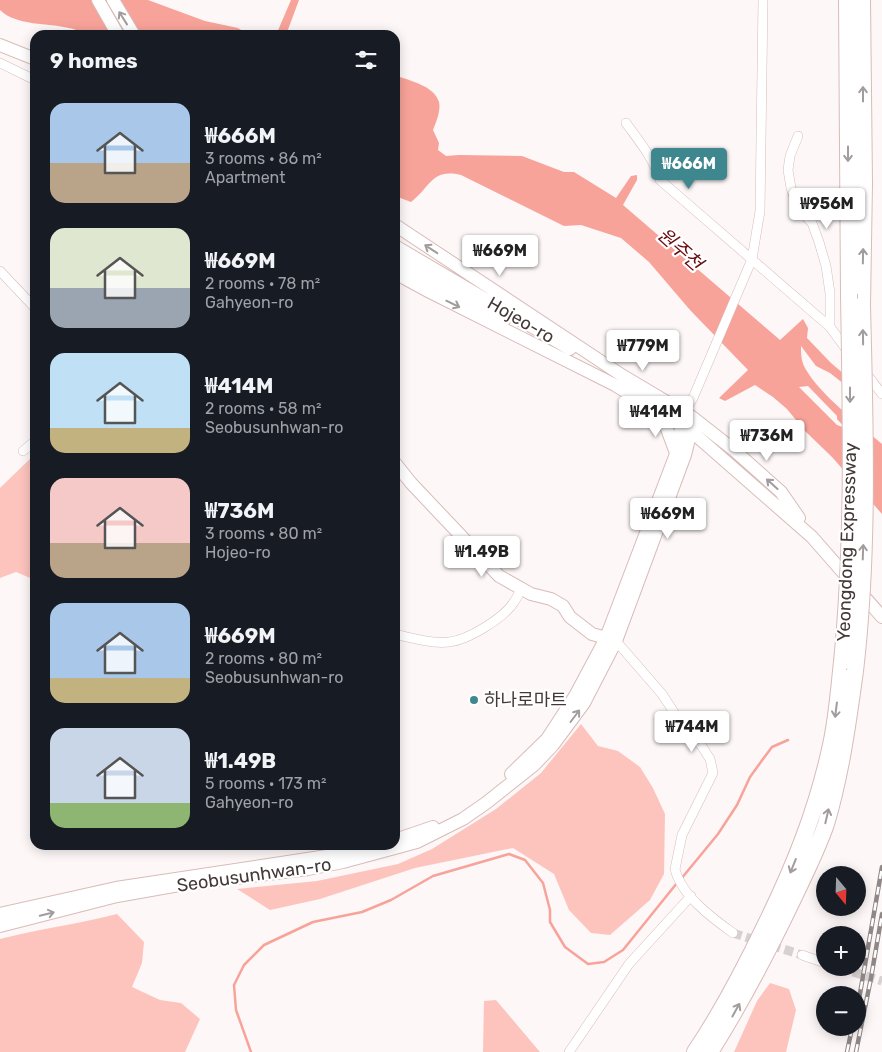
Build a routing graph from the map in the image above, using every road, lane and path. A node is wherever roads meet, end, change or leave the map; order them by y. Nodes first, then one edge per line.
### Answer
1 (98, 0) edge
2 (113, 0) edge
3 (763, 0) edge
4 (847, 0) edge
5 (862, 0) edge
6 (115, 30) edge
7 (131, 30) edge
8 (0, 46) edge
9 (30, 57) edge
10 (0, 63) edge
11 (30, 78) edge
12 (626, 123) dead end
13 (798, 136) dead end
14 (400, 229) edge
15 (400, 249) edge
16 (752, 259) junction
17 (400, 263) edge
18 (0, 271) edge
19 (400, 276) edge
20 (30, 303) edge
21 (830, 327) junction
22 (581, 359) junction
23 (619, 380) junction
24 (882, 394) edge
25 (661, 413) junction
26 (688, 414) junction
27 (686, 428) junction
28 (30, 445) edge
29 (23, 451) dead end
30 (717, 453) junction
31 (681, 454) junction
32 (400, 470) edge
33 (812, 537) junction
34 (522, 588) junction
35 (882, 617) edge
36 (400, 635) edge
37 (611, 639) junction
38 (849, 666) junction
39 (400, 838) edge
40 (400, 847) edge
41 (357, 850) edge
42 (391, 850) edge
43 (688, 893) junction
44 (0, 914) edge
45 (0, 926) edge
46 (733, 933) tunnel mouth
47 (802, 955) tunnel mouth
48 (816, 959) edge
49 (569, 1052) edge
50 (695, 1052) edge
51 (710, 1052) edge

1 - 6 street
7 -> 2 street
3 - 16 street
4 -> 38 highway, Yeongdong Expressway, bridge
38 -> 5 highway, Yeongdong Expressway, bridge
8 - 9 street
10 - 11 street
12 - 16 street
13 - 21 street
22 -> 14 street
15 - 22 street, Hojeo-ro
16 - 21 street
16 - 26 street
17 - 22 street, Hojeo-ro
18 - 20 street
19 -> 22 street
21 - 24 street
22 - 23 street, Hojeo-ro
22 - 23 street, Hojeo-ro
23 - 25 street, Hojeo-ro
23 - 26 street, Hojeo-ro
25 - 27 street, Hojeo-ro
25 - 31 street
26 - 27 street, Seobusunhwan-ro
33 -> 26 street, Hojeo-ro
27 - 30 street, Hojeo-ro
27 - 31 street, Seobusunhwan-ro
28 - 29 street
30 - 31 street
30 - 33 street, Hojeo-ro
31 - 37 street, Seobusunhwan-ro
32 - 34 street
33 - 35 street, Hojeo-ro
34 - 36 street
34 - 37 street
37 - 39 street, Seobusunhwan-ro
40 -> 37 street, Seobusunhwan-ro
37 - 43 street
38 -> 50 highway, Yeongdong Expressway
51 -> 38 highway, Yeongdong Expressway
41 - 44 street, Seobusunhwan-ro
45 -> 42 street, Seobusunhwan-ro
43 - 46 street
43 - 49 street
47 - 48 street

